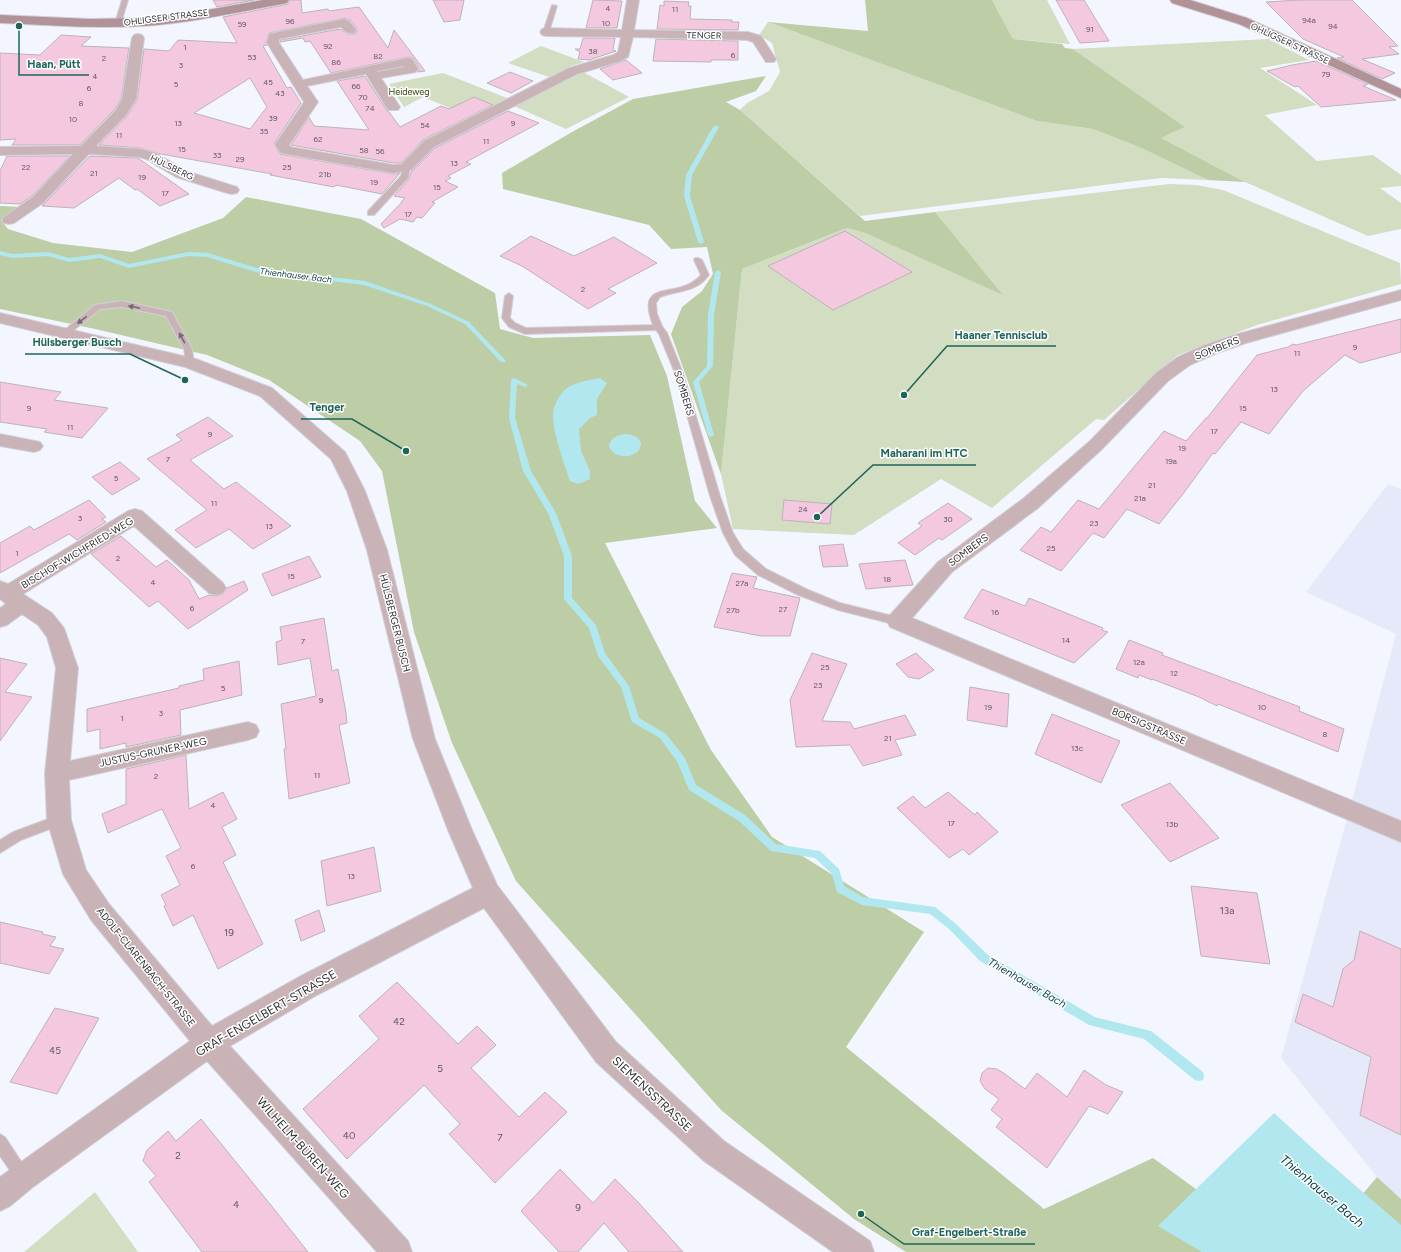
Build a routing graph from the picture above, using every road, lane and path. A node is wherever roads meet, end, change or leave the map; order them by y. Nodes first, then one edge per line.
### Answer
1 (125, 0) edge
2 (283, 0) edge
3 (633, 0) edge
4 (1176, 0) edge
5 (554, 6) dead end
6 (0, 19) edge
7 (118, 23) junction
8 (350, 30) dead end
9 (546, 32) joint
10 (627, 33) junction
11 (138, 38) dead end
12 (770, 60) dead end
13 (300, 84) junction
14 (1401, 94) edge
15 (393, 107) dead end
16 (85, 150) junction
17 (0, 151) edge
18 (406, 167) junction
19 (232, 190) dead end
20 (371, 213) dead end
21 (9, 220) dead end
22 (698, 260) dead end
23 (509, 296) dead end
24 (1401, 296) edge
25 (0, 318) edge
26 (658, 327) junction
27 (66, 332) junction
28 (190, 363) junction
29 (0, 440) edge
30 (34, 446) dead end
31 (216, 588) dead end
32 (10, 595) edge
33 (0, 620) edge
34 (897, 621) junction
35 (248, 731) dead end
36 (58, 773) junction
37 (59, 820) junction
38 (1401, 832) edge
39 (0, 847) edge
40 (488, 893) junction
41 (209, 1044) junction
42 (0, 1142) edge
43 (23, 1177) junction
44 (0, 1196) edge
45 (397, 1252) edge
46 (859, 1252) edge

1 - 7 lane
2 - 7 main road, OHLIGSER STRASSE
3 - 10 street
4 - 14 main road, OHLIGSER STRASSE
5 - 9 lane
6 - 7 main road, OHLIGSER STRASSE
8 - 13 street
9 - 10 street
10 - 12 street, TENGER
10 - 18 street
11 - 16 street
13 - 15 street
13 - 18 street
16 - 17 street, HÜLSBERG
16 - 19 street, HÜLSBERG
16 - 21 street
18 - 20 lane
22 - 26 lane
23 - 26 lane
24 - 34 street, SOMBERS
25 - 27 street, HÜLSBERGER BUSCH
26 - 34 lane, SOMBERS
27 - 28 street, HÜLSBERGER BUSCH
28 -> 27 lane
28 - 40 street, HÜLSBERGER BUSCH
29 - 30 street
31 - 32 street, BISCHOF-WICHFRIED-WEG
32 - 33 street
32 - 36 street, ADOLF-CLARENBACH-STRASSE
34 - 38 street, BORSIGSTRASSE
35 - 36 street, JUSTUS-GRUNER-WEG
36 - 37 street, ADOLF-CLARENBACH-STRASSE
37 - 39 lane
37 - 41 street, ADOLF-CLARENBACH-STRASSE
40 - 41 street, GRAF-ENGELBERT-STRASSE
40 - 46 street, SIEMENSSTRASSE
41 - 43 street, GRAF-ENGELBERT-STRASSE
41 - 45 street, WILHELM-BÜREN-WEG
42 - 43 lane
43 - 44 street, GRAF-ENGELBERT-STRASSE

